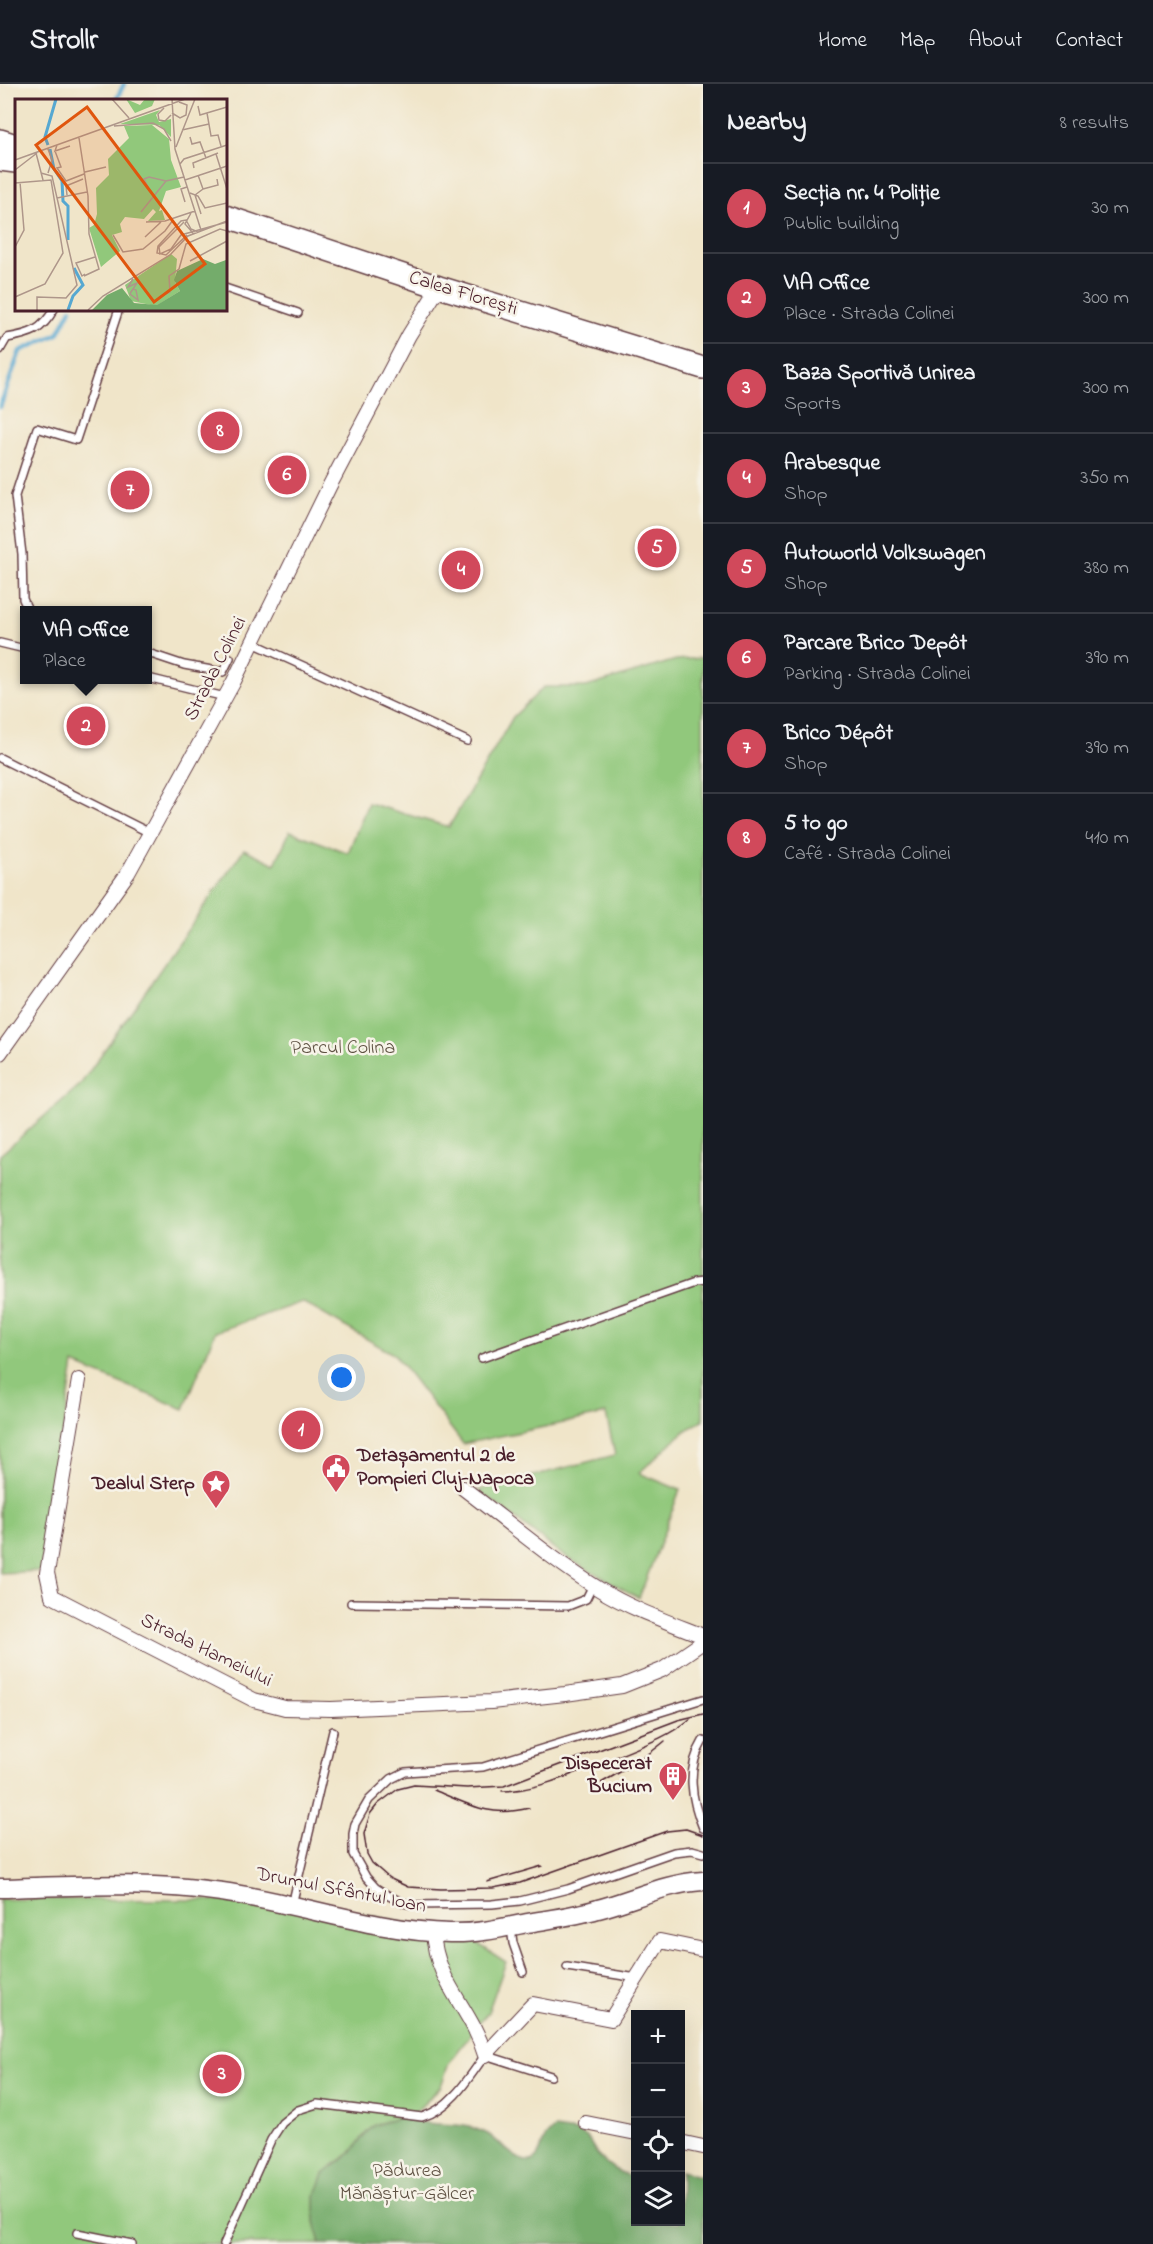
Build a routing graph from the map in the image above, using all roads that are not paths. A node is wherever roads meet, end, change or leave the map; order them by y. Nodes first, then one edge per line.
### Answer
1 (0, 140) edge
2 (15, 145) edge
3 (0, 160) edge
4 (15, 162) edge
5 (229, 219) edge
6 (439, 287) junction
7 (226, 288) edge
8 (53, 310) edge
9 (119, 310) edge
10 (298, 313) dead end
11 (0, 350) edge
12 (703, 368) edge
13 (26, 606) edge
14 (0, 643) edge
15 (253, 643) junction
16 (20, 648) edge
17 (152, 655) edge
18 (230, 658) dead end
19 (152, 679) edge
20 (225, 697) junction
21 (467, 741) dead end
22 (0, 758) edge
23 (150, 833) junction
24 (0, 1053) edge
25 (703, 1282) edge
26 (482, 1358) dead end
27 (79, 1380) dead end
28 (463, 1488) dead end
29 (593, 1585) junction
30 (351, 1603) dead end
31 (703, 1636) edge
32 (703, 1642) edge
33 (703, 1699) edge
34 (333, 1731) dead end
35 (703, 1741) edge
36 (703, 1828) edge
37 (703, 1852) edge
38 (703, 1881) edge
39 (0, 1888) edge
40 (292, 1905) junction
41 (511, 1926) junction
42 (433, 1932) junction
43 (703, 1950) edge
44 (567, 1967) dead end
45 (523, 1972) dead end
46 (637, 1978) junction
47 (485, 2055) junction
48 (551, 2076) dead end
49 (586, 2123) dead end
50 (631, 2132) edge
51 (685, 2143) edge
52 (703, 2147) edge
53 (77, 2233) dead end
54 (132, 2244) edge
55 (224, 2244) edge

1 - 2 main road
3 - 4 main road
5 - 6 main road, Calea Florești
6 - 12 main road, Calea Florești
6 - 15 street, Strada Colinei
7 - 10 lane
8 - 11 lane
9 - 13 lane
14 - 16 lane
15 - 20 street, Strada Colinei
15 - 21 lane
17 - 18 lane
19 - 20 lane
20 - 23 street, Strada Colinei
22 - 23 lane
23 - 24 street, Strada Colinei
25 - 26 lane
27 - 32 street, Strada Hameiului
28 - 29 street
29 - 30 lane
29 - 31 street
33 - 37 lane
34 - 40 lane
35 - 36 lane
38 - 41 main road, Drumul Sfântul Ioan
39 - 40 main road, Drumul Sfântul Ioan
40 - 42 main road, Drumul Sfântul Ioan
41 - 42 main road, Drumul Sfântul Ioan
41 - 45 lane
42 - 47 street
43 - 46 street
44 - 46 lane
46 - 47 street
47 - 48 lane
47 - 55 lane
49 - 50 street
51 - 52 street
53 - 54 lane

